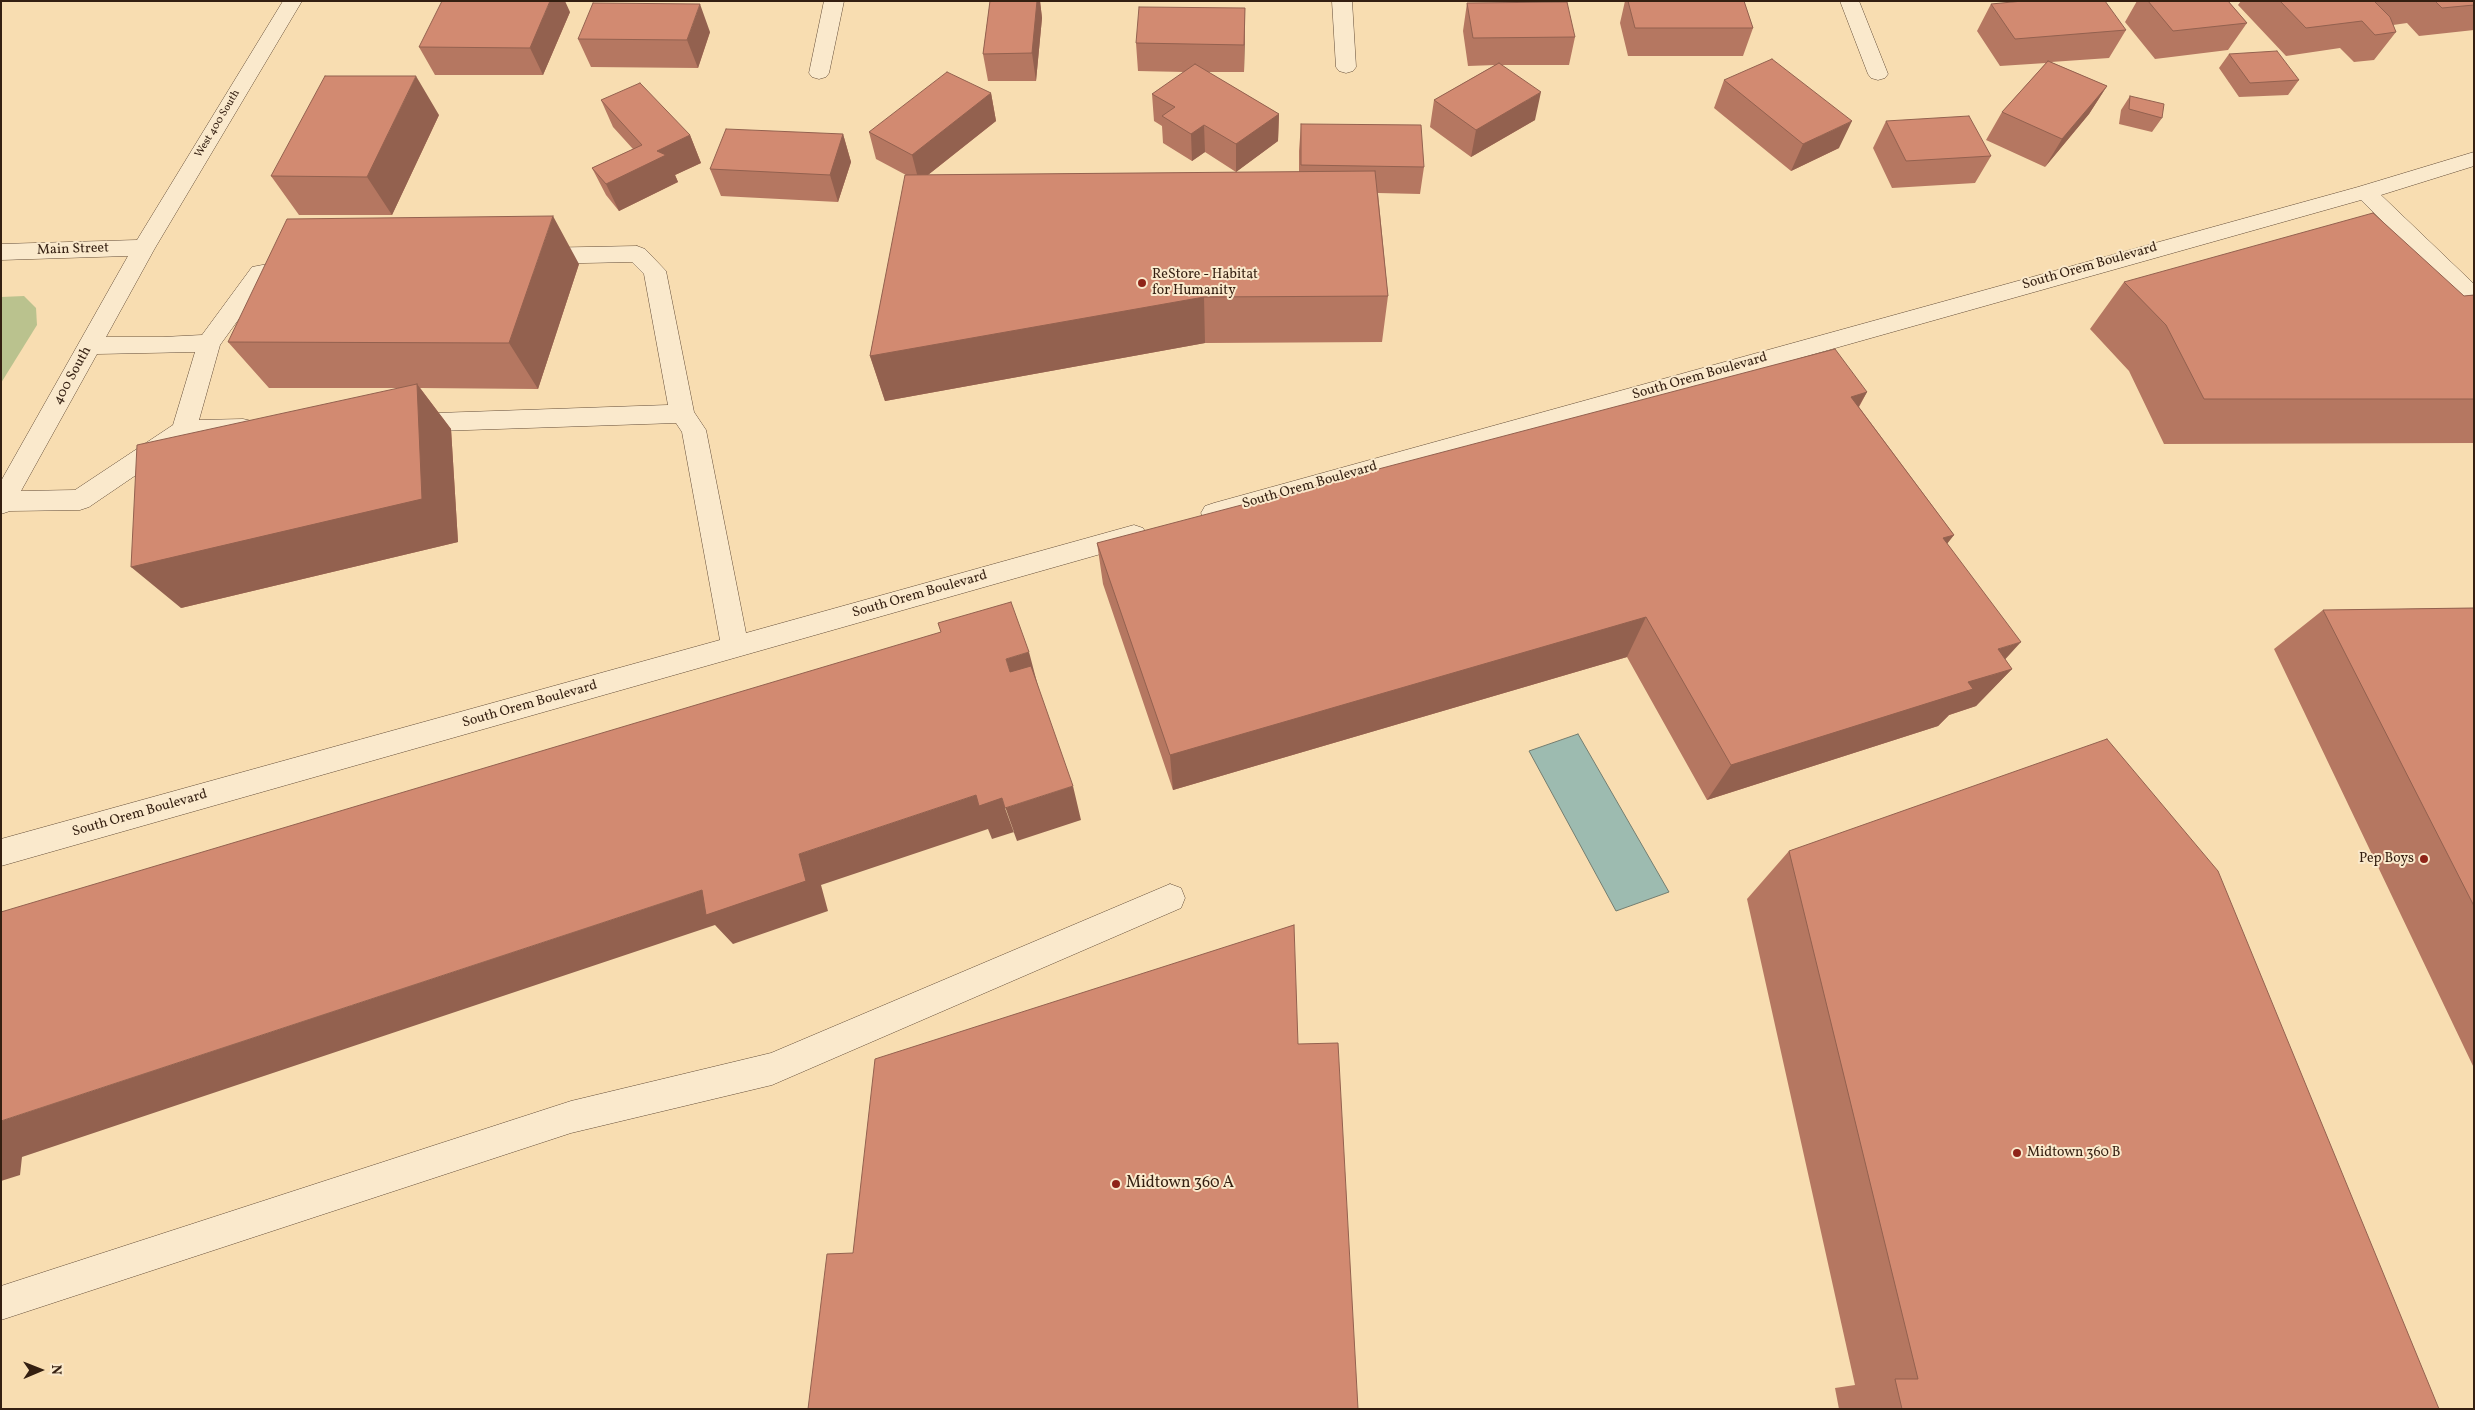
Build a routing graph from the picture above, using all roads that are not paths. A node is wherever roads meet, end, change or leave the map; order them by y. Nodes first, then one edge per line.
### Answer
1 (293, 1) edge
2 (834, 1) edge
3 (1342, 1) edge
4 (1849, 1) edge
5 (1346, 67) dead end
6 (819, 73) dead end
7 (1878, 74) dead end
8 (2474, 159) edge
9 (2364, 192) junction
10 (144, 248) junction
11 (1, 252) edge
12 (519, 256) edge
13 (322, 261) edge
14 (2474, 298) edge
15 (209, 342) junction
16 (90, 345) junction
17 (682, 414) junction
18 (383, 424) edge
19 (264, 428) edge
20 (184, 430) junction
21 (2, 502) edge
22 (1190, 520) edge
23 (1151, 530) edge
24 (735, 647) junction
25 (1, 852) edge
26 (1170, 898) dead end
27 (1, 1303) edge

1 - 10 street, West 400 South
2 - 6 street
3 - 5 street
4 - 7 street
8 - 9 street, South Orem Boulevard
9 - 14 street
9 - 22 street, South Orem Boulevard
10 - 11 street, Main Street
10 - 16 street, 400 South
12 - 17 street
13 - 15 street
15 - 16 street
15 - 20 street
16 - 21 street, 400 South
17 - 18 street
17 - 24 street
19 - 20 street
20 - 21 street
23 - 24 street, South Orem Boulevard
24 - 25 street, South Orem Boulevard
26 - 27 street

